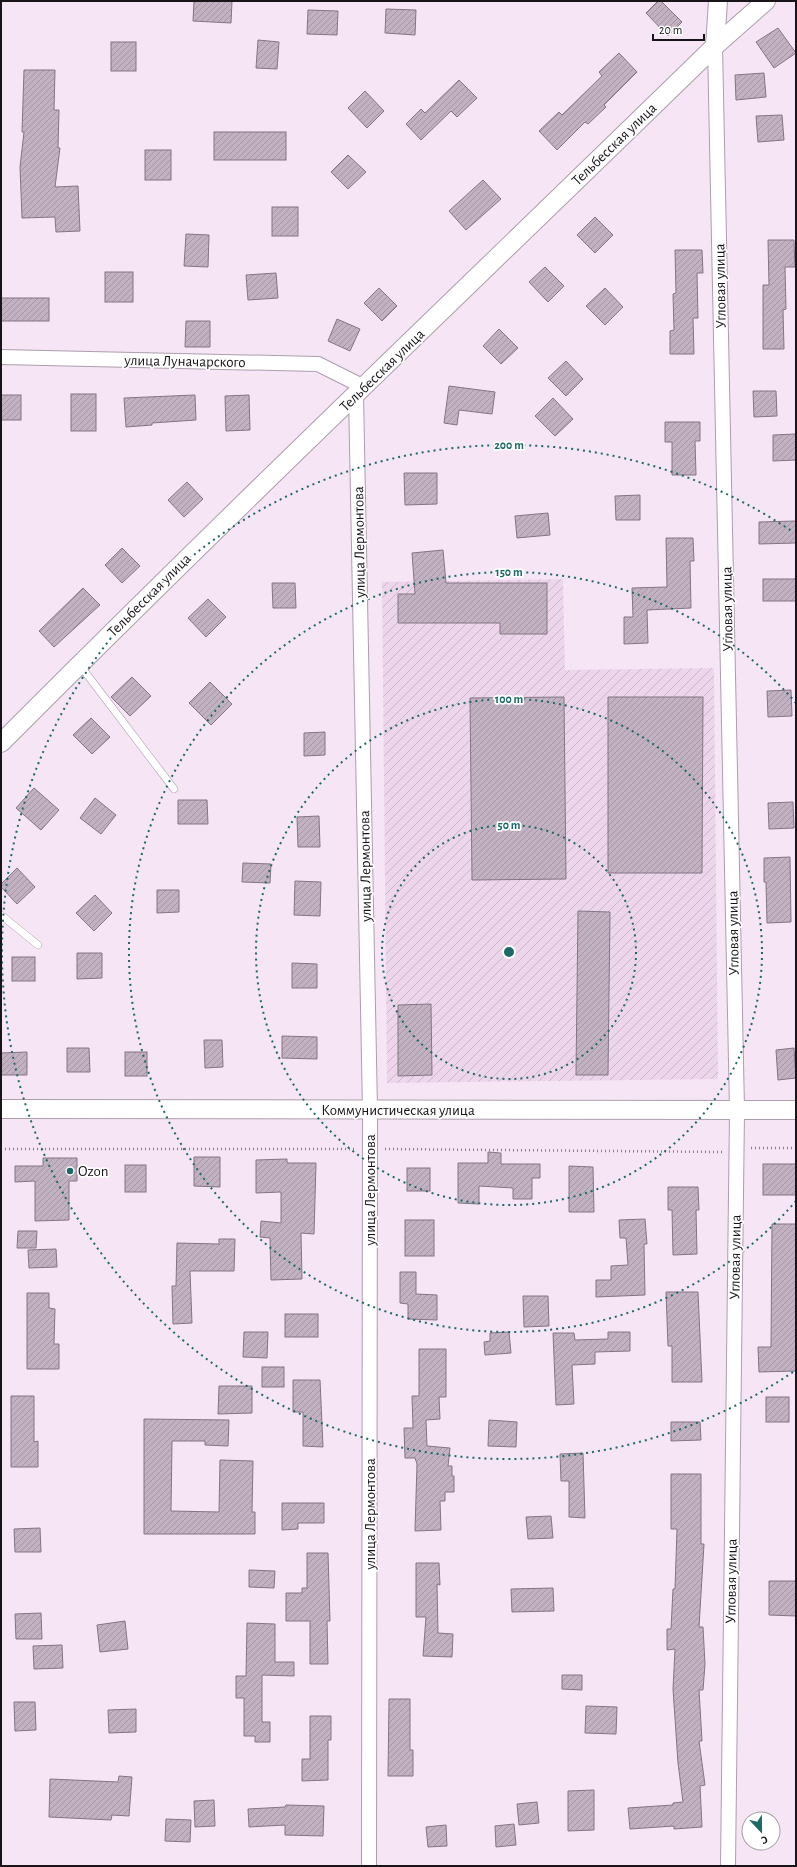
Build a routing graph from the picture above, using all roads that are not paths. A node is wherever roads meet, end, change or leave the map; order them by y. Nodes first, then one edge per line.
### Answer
1 (718, 1) edge
2 (766, 1) edge
3 (716, 46) junction
4 (1, 357) edge
5 (360, 391) junction
6 (79, 664) junction
7 (1, 742) edge
8 (174, 790) dead end
9 (1, 915) edge
10 (38, 945) dead end
11 (1, 1109) edge
12 (370, 1110) junction
13 (737, 1110) junction
14 (796, 1110) edge
15 (369, 1866) edge
16 (728, 1866) edge

1 - 3 street, Угловая улица
2 - 3 street, Тельбесская улица
3 - 5 street, Тельбесская улица
3 - 13 street, Угловая улица
4 - 5 street, улица Луначарского
5 - 6 street, Тельбесская улица
5 - 12 street, улица Лермонтова
6 - 7 street, Тельбесская улица
6 - 8 lane
9 - 10 lane
11 - 12 street, Коммунистическая улица
12 - 13 street, Коммунистическая улица
12 - 15 street, улица Лермонтова
13 - 14 street, Коммунистическая улица
13 - 16 street, Угловая улица

